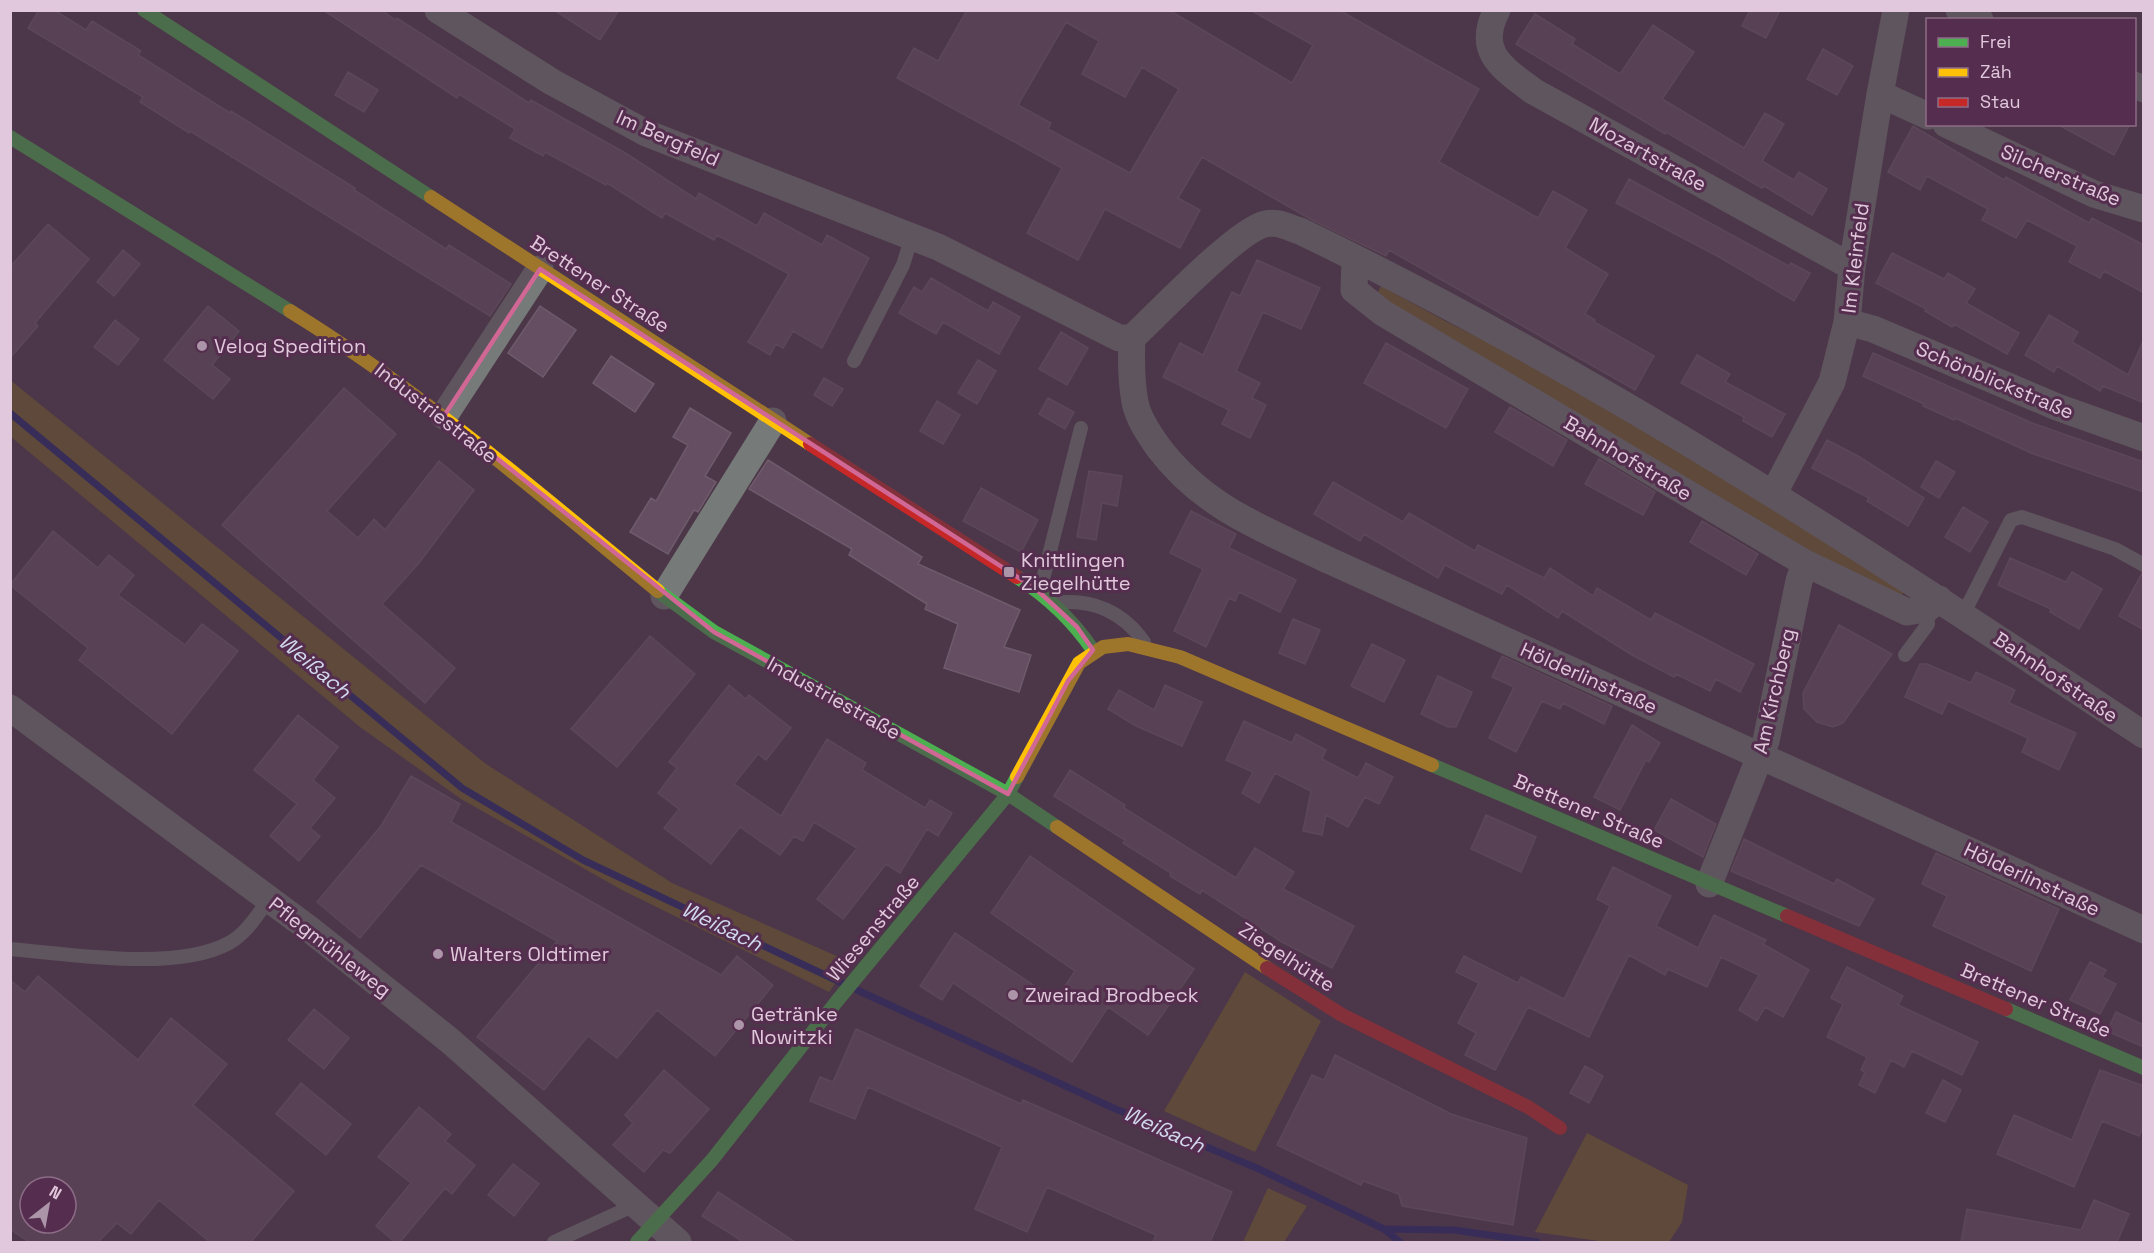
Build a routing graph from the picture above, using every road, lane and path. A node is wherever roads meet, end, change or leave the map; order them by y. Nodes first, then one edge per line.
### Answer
1 (144, 10) edge
2 (438, 10) edge
3 (1497, 10) edge
4 (1896, 10) edge
5 (1959, 10) edge
6 (1976, 18) edge
7 (1880, 94) junction
8 (1926, 115) edge
9 (1950, 126) edge
10 (10, 137) edge
11 (2144, 209) edge
12 (912, 236) junction
13 (1354, 258) junction
14 (1852, 267) junction
15 (540, 268) junction
16 (1847, 322) junction
17 (1132, 338) junction
18 (854, 361) dead end
19 (444, 416) junction
20 (773, 421) junction
21 (1081, 428) dead end
22 (2144, 438) edge
23 (1774, 493) junction
24 (1805, 563) junction
25 (2144, 565) edge
26 (1036, 589) junction
27 (664, 596) junction
28 (1054, 603) junction
29 (1942, 607) junction
30 (1147, 647) junction
31 (1093, 650) junction
32 (1905, 655) dead end
33 (10, 708) edge
34 (2144, 735) edge
35 (1761, 755) junction
36 (1008, 794) junction
37 (1709, 884) junction
38 (269, 899) junction
39 (2144, 930) edge
40 (10, 949) edge
41 (2144, 1068) edge
42 (1560, 1128) dead end
43 (635, 1205) junction
44 (656, 1223) junction
45 (554, 1242) edge
46 (637, 1242) edge
47 (678, 1242) edge

1 - 15 street, Brettener Straße
2 - 12 street, Im Bergfeld
3 - 14 street, Mozartstraße
4 - 7 street, Im Kleinfeld
5 - 6 street
7 - 8 street
7 - 14 street, Im Kleinfeld
9 - 11 street, Silcherstraße
10 - 19 street, Industriestraße
12 - 17 street, Im Bergfeld
12 - 18 lane
13 - 17 street, Bahnhofstraße
13 - 23 street, Bahnhofstraße
13 - 24 street, Bahnhofstraße
14 - 16 street, Im Kleinfeld
15 - 19 street
15 - 20 street, Brettener Straße
16 - 22 street, Schönblickstraße
16 - 23 street, Im Kleinfeld
17 - 35 street, Hölderlinstraße
19 - 27 street, Industriestraße
20 - 26 street, Brettener Straße
20 - 27 street
21 - 26 lane
23 - 29 street, Bahnhofstraße
24 - 29 street, Bahnhofstraße
24 - 35 street, Am Kirchberg
25 - 29 lane
26 - 28 street, Brettener Straße
27 - 36 street, Industriestraße
28 - 30 lane
28 - 31 street, Brettener Straße
29 - 32 lane
29 - 34 street, Bahnhofstraße
30 - 31 street, Brettener Straße
30 - 37 street, Brettener Straße
31 - 36 street, Wiesenstraße
33 - 38 street, Pflegmühleweg
35 - 37 street, Am Kirchberg
35 - 39 street, Hölderlinstraße
36 - 42 street, Ziegelhütte
36 - 44 street, Wiesenstraße
37 - 41 street, Brettener Straße
38 - 40 lane
38 - 43 street, Pflegmühleweg
43 - 44 street, Pflegmühleweg
43 - 45 lane
44 - 46 street, Wiesenstraße
44 - 47 street, Pflegmühleweg

